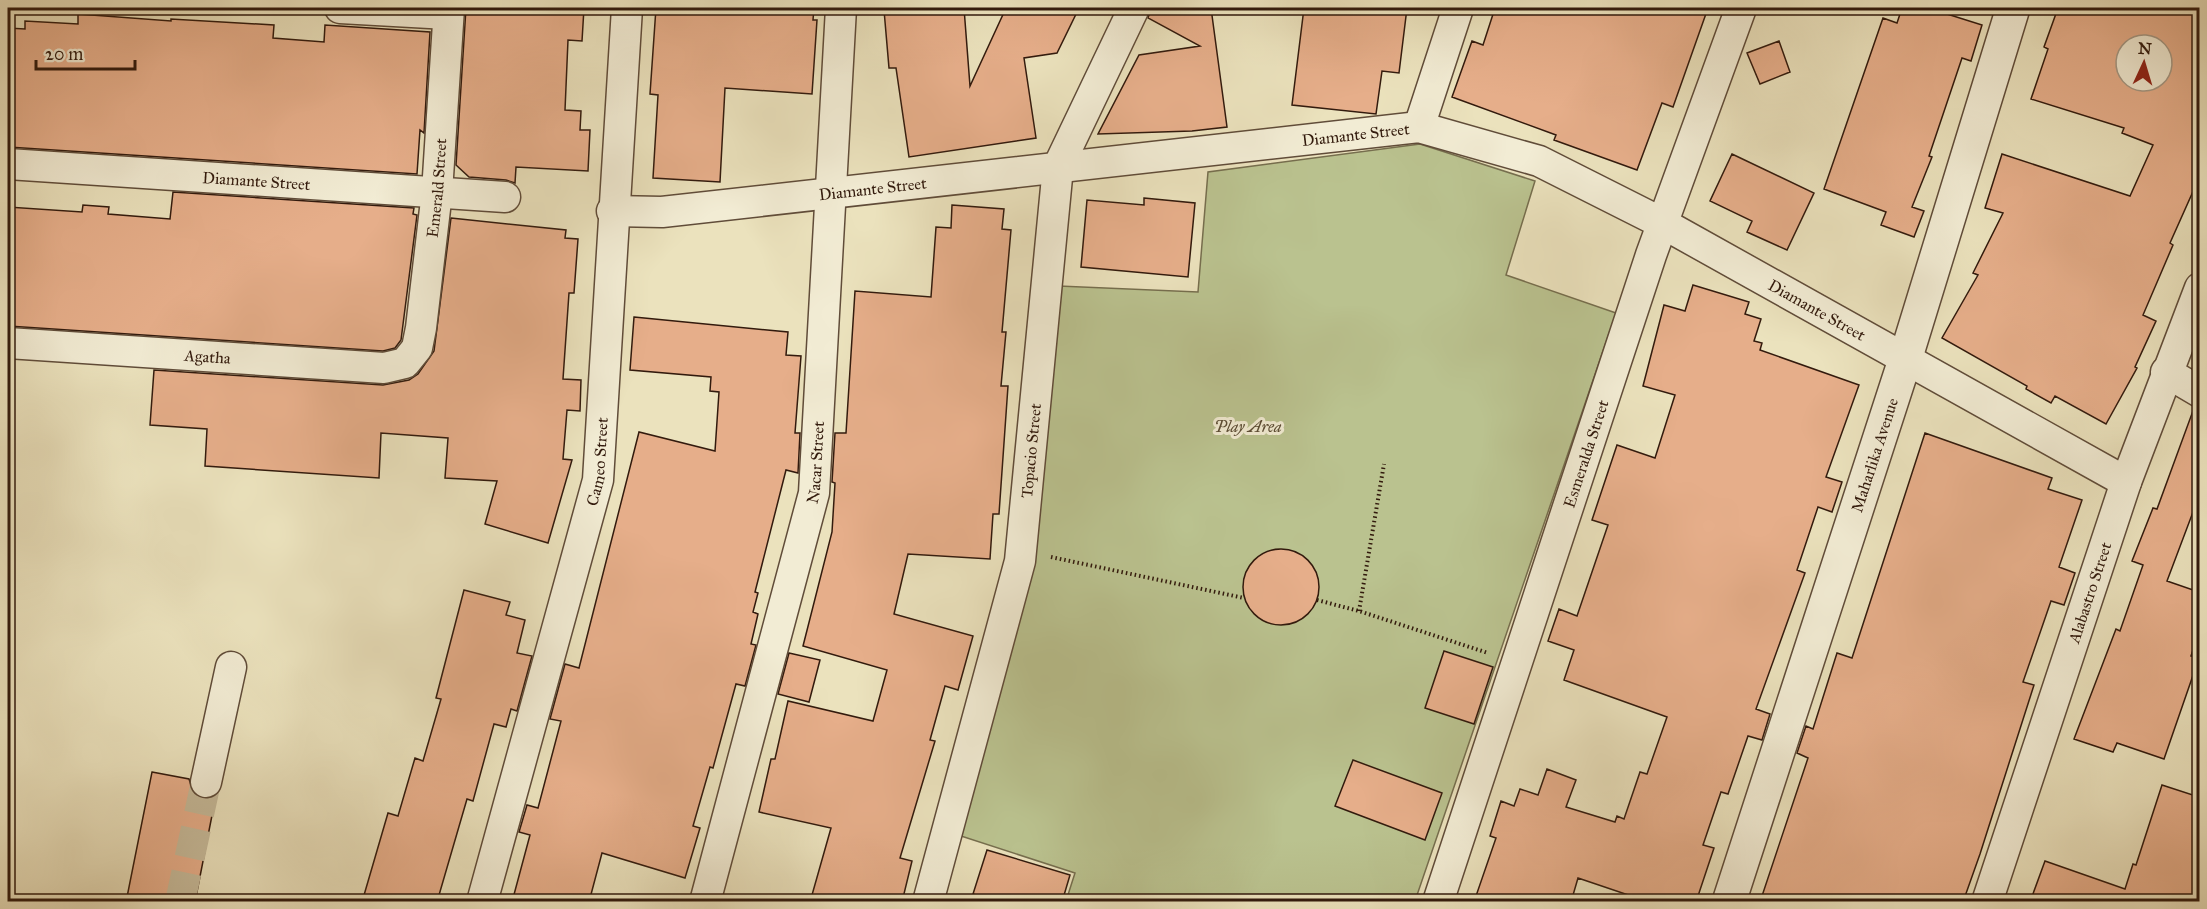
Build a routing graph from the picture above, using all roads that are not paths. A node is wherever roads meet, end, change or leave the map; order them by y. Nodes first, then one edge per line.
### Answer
1 (340, 8) edge
2 (627, 8) edge
3 (841, 8) edge
4 (1134, 8) edge
5 (1458, 8) edge
6 (1741, 8) edge
7 (2013, 8) edge
8 (448, 11) edge
9 (1419, 127) junction
10 (8, 164) edge
11 (1058, 167) junction
12 (437, 192) junction
13 (831, 192) junction
14 (505, 196) dead end
15 (612, 211) junction
16 (1662, 223) junction
17 (2199, 288) edge
18 (8, 343) edge
19 (1905, 360) junction
20 (405, 363) joint
21 (2166, 372) junction
22 (2199, 392) edge
23 (2126, 482) junction
24 (231, 667) dead end
25 (206, 782) tunnel mouth
26 (482, 902) edge
27 (705, 902) edge
28 (928, 902) edge
29 (1438, 902) edge
30 (1729, 902) edge
31 (1987, 902) edge

1 - 8 street
2 - 15 street, Cameo Street
3 - 13 street, Nacar Street
4 - 11 street, Topacio Street
5 - 9 street
6 - 16 street, Esmeralda Street
7 - 19 street, Maharlika Avenue
8 - 12 street, Emerald Street
9 - 11 street, Diamante Street
9 - 16 street, Diamante Street
10 - 12 street, Diamante Street
11 - 13 street, Diamante Street
11 - 28 street, Topacio Street
12 - 14 street, Diamante Street
12 - 20 street, Emerald Street
13 - 15 street, Diamante Street
13 - 27 street, Nacar Street
15 - 26 street, Cameo Street
16 - 19 street, Diamante Street
16 - 29 street, Esmeralda Street
17 - 21 street, Alabastro Street
18 - 20 street, Agatha
19 - 23 street, Diamante Street
19 - 30 street, Maharlika Avenue
21 - 22 street
21 - 23 street, Alabastro Street
23 - 31 street, Alabastro Street
24 - 25 street

